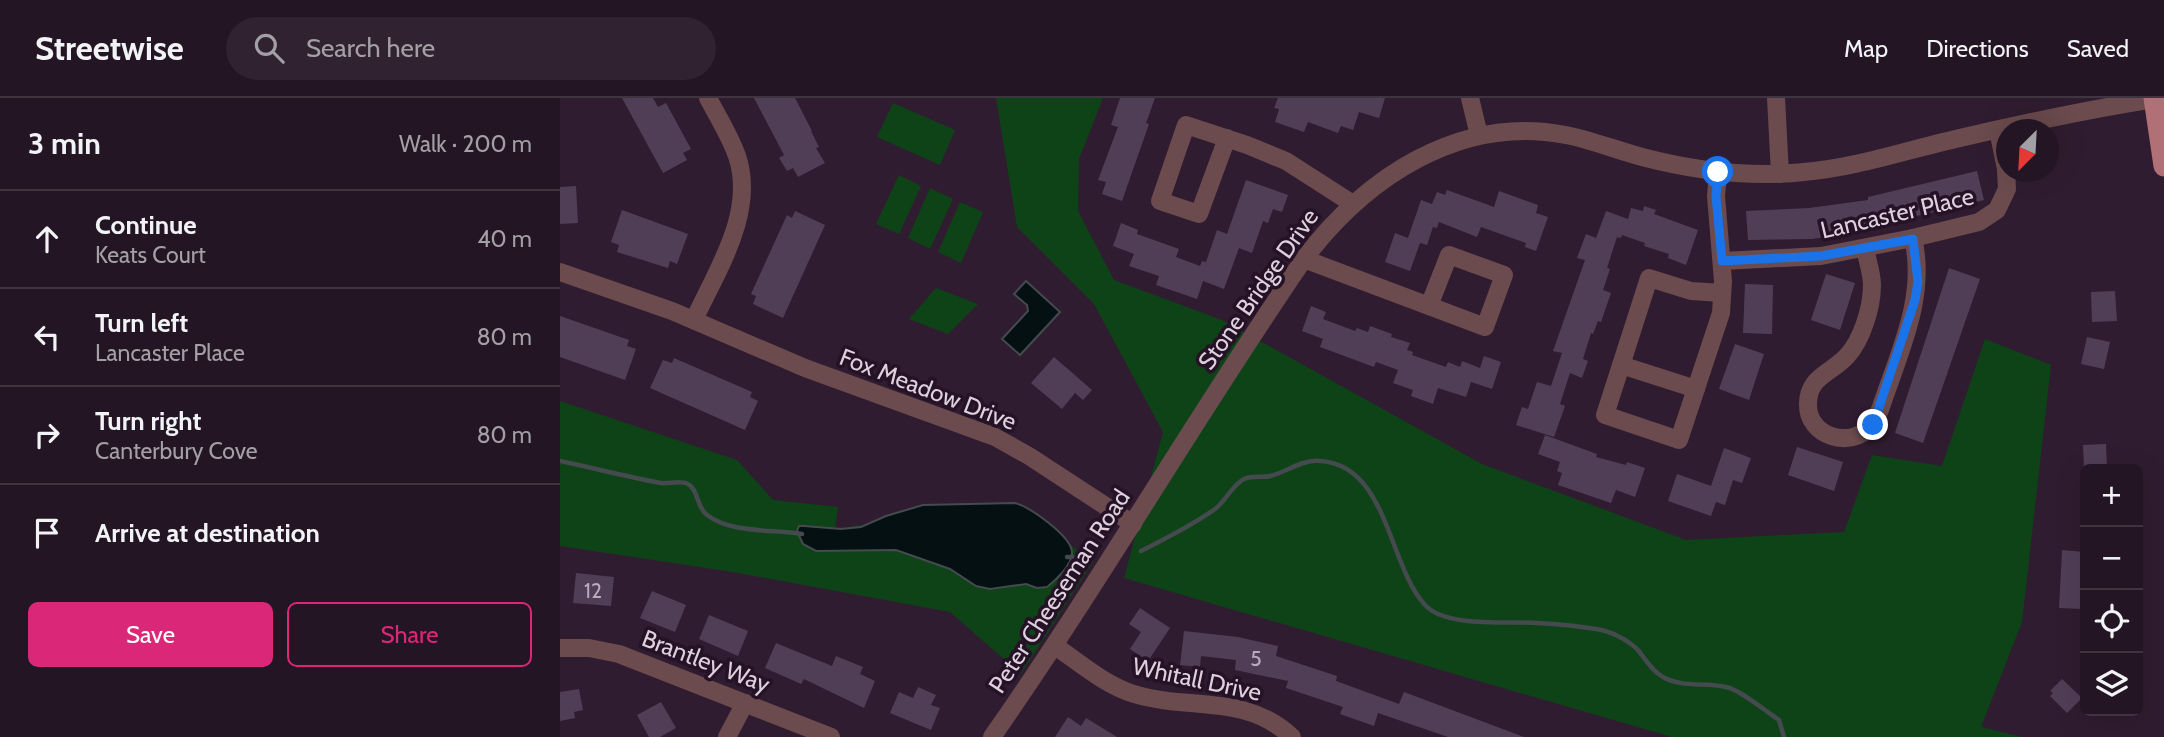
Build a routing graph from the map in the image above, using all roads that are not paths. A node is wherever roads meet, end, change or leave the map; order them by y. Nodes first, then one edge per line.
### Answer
1 (708, 98) edge
2 (1470, 98) edge
3 (1776, 98) edge
4 (2154, 98) edge
5 (2161, 98) edge
6 (2052, 119) edge
7 (1996, 130) edge
8 (1479, 135) junction
9 (1227, 138) junction
10 (2164, 166) edge
11 (1718, 172) junction
12 (1780, 174) junction
13 (2007, 182) edge
14 (1353, 204) junction
15 (1913, 239) junction
16 (1865, 248) junction
17 (1304, 259) junction
18 (1722, 261) junction
19 (560, 272) edge
20 (1723, 293) junction
21 (1429, 306) junction
22 (694, 320) junction
23 (1621, 365) junction
24 (1696, 389) junction
25 (1165, 470) joint
26 (1133, 524) junction
27 (1055, 646) junction
28 (560, 648) edge
29 (745, 703) junction
30 (727, 737) edge
31 (831, 737) edge
32 (992, 737) edge
33 (1292, 737) edge

1 - 22 street
2 - 8 street
3 - 12 street
4 - 5 street, Stone Bridge Drive
4 - 6 street, Stone Bridge Drive
4 - 10 main road
7 - 12 street, Stone Bridge Drive
8 - 11 street, Stone Bridge Drive
8 - 14 street, Stone Bridge Drive
9 - 9 street
9 - 14 street
11 - 12 street, Stone Bridge Drive
11 - 18 street
13 - 15 street, Lancaster Place
14 - 17 street, Stone Bridge Drive
15 - 16 street, Lancaster Place
15 - 16 street
16 - 18 street, Lancaster Place
17 - 21 street
17 - 25 street, Stone Bridge Drive
18 - 20 street
19 - 22 street, Fox Meadow Drive
20 - 23 street
20 - 24 street
21 - 21 street
22 - 26 street, Fox Meadow Drive
23 - 24 street
23 - 24 street
25 - 26 street, Peter Cheeseman Road
26 - 27 street, Peter Cheeseman Road
27 - 32 street, Peter Cheeseman Road
27 - 33 street, Whitall Drive
28 - 29 street, Brantley Way
29 - 30 street
29 - 31 street, Brantley Way

